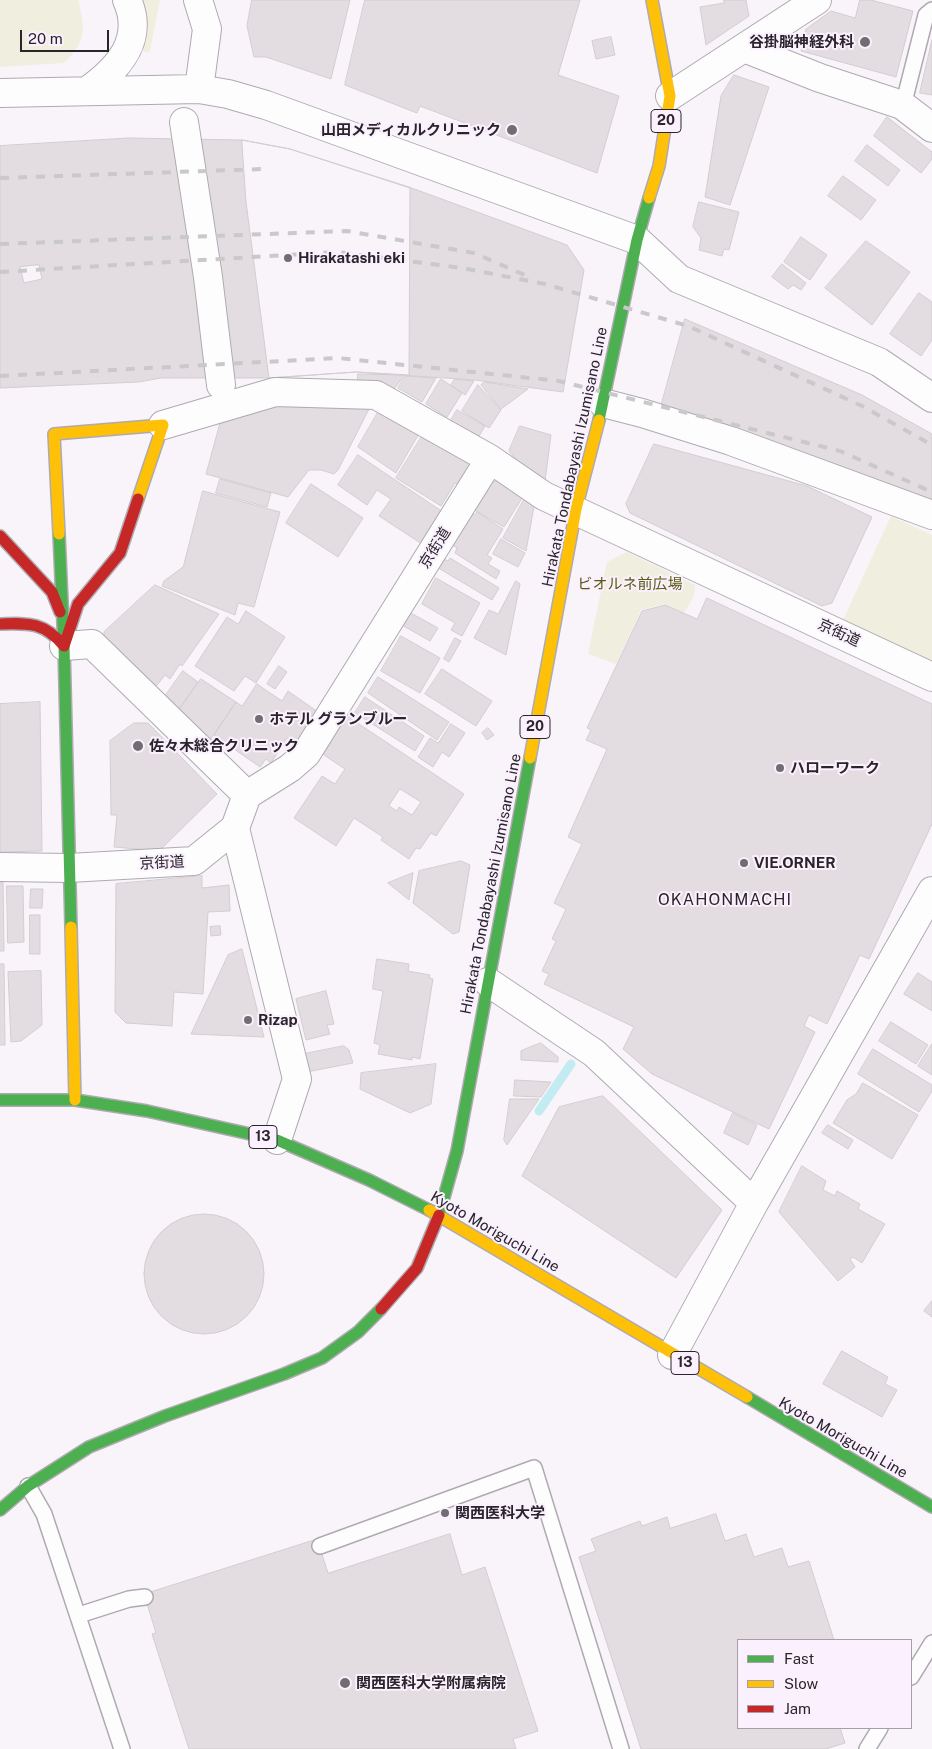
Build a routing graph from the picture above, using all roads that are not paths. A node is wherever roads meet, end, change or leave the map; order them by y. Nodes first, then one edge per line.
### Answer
1 (127, 0) edge
2 (198, 0) edge
3 (652, 0) edge
4 (817, 0) edge
5 (932, 10) edge
6 (744, 48) junction
7 (199, 89) junction
8 (87, 91) junction
9 (0, 93) edge
10 (670, 96) junction
11 (902, 105) junction
12 (184, 122) dead end
13 (932, 128) edge
14 (636, 240) junction
15 (221, 385) dead end
16 (932, 398) edge
17 (603, 404) junction
18 (163, 426) junction
19 (490, 459) junction
20 (576, 509) junction
21 (932, 515) edge
22 (0, 536) edge
23 (0, 624) edge
24 (64, 646) junction
25 (932, 677) edge
26 (247, 795) junction
27 (234, 828) junction
28 (0, 868) edge
29 (69, 868) junction
30 (932, 891) edge
31 (488, 982) junction
32 (0, 1100) edge
33 (75, 1100) junction
34 (277, 1140) junction
35 (754, 1203) junction
36 (439, 1215) junction
37 (672, 1355) junction
38 (28, 1486) junction
39 (932, 1507) edge
40 (0, 1510) edge
41 (320, 1546) dead end
42 (145, 1597) dead end
43 (79, 1615) junction
44 (932, 1643) edge
45 (912, 1675) edge
46 (879, 1729) edge
47 (122, 1749) edge
48 (621, 1749) edge
49 (866, 1749) edge

1 - 8 street
2 - 7 street
3 - 10 main road, Hirakata Tondabayashi Izumisano Line / 20
4 - 6 street
5 - 11 lane
6 - 10 street
6 - 11 street
7 - 8 street
7 - 14 street
8 - 9 street
10 - 14 main road, Hirakata Tondabayashi Izumisano Line / 20
11 - 13 street
12 - 15 street
14 - 16 street
14 - 17 main road, Hirakata Tondabayashi Izumisano Line / 20
17 - 20 main road, Hirakata Tondabayashi Izumisano Line / 20
17 - 21 street
18 - 19 street
18 - 24 main road
18 - 24 main road
19 - 20 street, 京街道
19 - 26 street, 京街道
20 - 25 street, 京街道
20 - 31 main road, Hirakata Tondabayashi Izumisano Line / 20
22 - 24 main road
23 - 24 main road
24 - 26 street
24 - 29 main road
26 - 27 street, 京街道
27 - 29 street, 京街道
27 - 34 street
28 - 29 street, 京街道
29 - 33 main road
30 - 35 street
31 - 35 street
31 - 36 main road, Hirakata Tondabayashi Izumisano Line / 20
32 - 33 main road, Kyoto Moriguchi Line / 13
33 - 34 main road, Kyoto Moriguchi Line / 13
34 - 36 main road, Kyoto Moriguchi Line / 13
35 - 37 street
36 - 37 main road, Kyoto Moriguchi Line / 13
36 - 38 main road, Hirakata Tondabayashi Izumisano Line
37 - 39 main road, Kyoto Moriguchi Line / 13
38 - 40 main road, Hirakata Tondabayashi Izumisano Line
38 - 43 lane
41 - 48 lane
42 - 43 lane
43 - 47 lane
44 - 45 lane
46 - 49 lane

